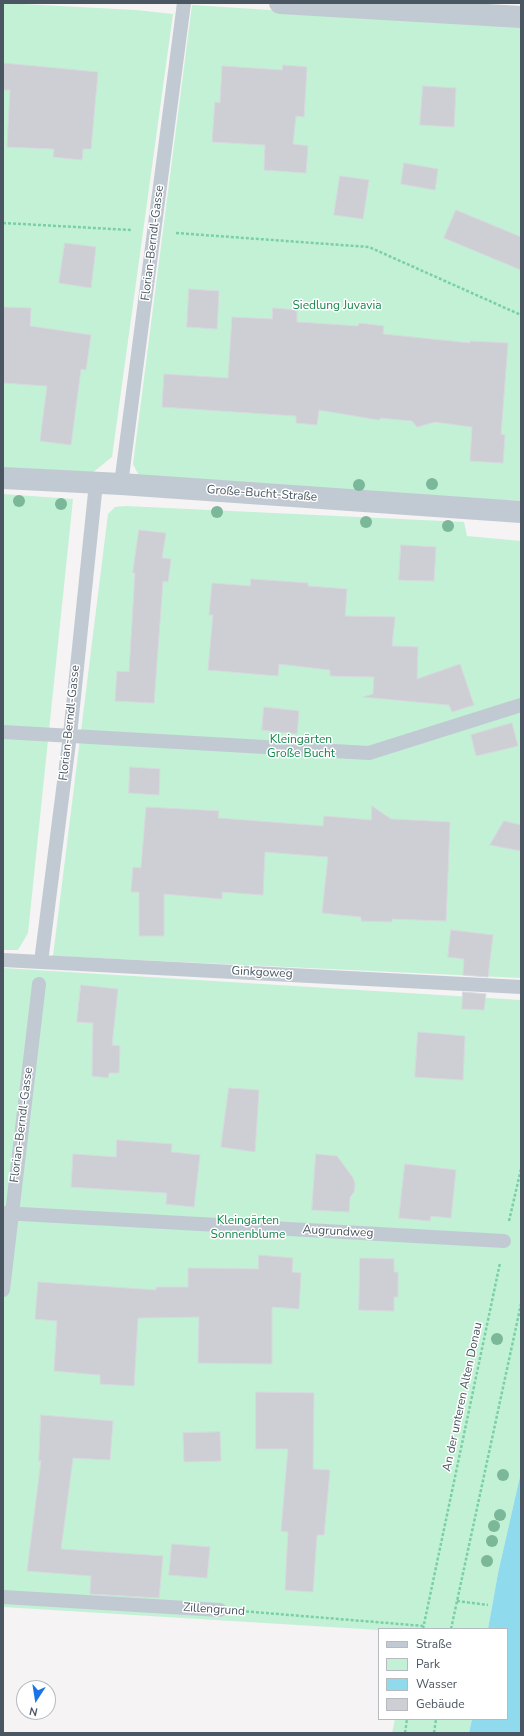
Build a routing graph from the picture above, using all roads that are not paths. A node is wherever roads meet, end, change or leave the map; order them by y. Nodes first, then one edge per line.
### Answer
1 (184, 3) edge
2 (280, 3) edge
3 (521, 17) edge
4 (3, 478) edge
5 (96, 483) junction
6 (121, 484) junction
7 (521, 512) edge
8 (521, 705) edge
9 (3, 732) edge
10 (70, 736) junction
11 (3, 960) edge
12 (41, 962) junction
13 (39, 984) dead end
14 (521, 987) edge
15 (7, 1214) edge
16 (504, 1241) road end
17 (3, 1290) edge
18 (3, 1597) edge
19 (220, 1610) road end

1 - 6 lane, Florian-Berndl-Gasse
2 - 3 street
4 - 5 street, Große-Bucht-Straße
5 - 6 street, Große-Bucht-Straße
5 - 10 lane, Florian-Berndl-Gasse
6 - 7 street, Große-Bucht-Straße
8 - 10 lane
9 - 10 lane
10 - 12 lane, Florian-Berndl-Gasse
11 - 12 lane, Ginkgoweg
12 - 14 lane, Ginkgoweg
13 - 15 lane, Florian-Berndl-Gasse
15 - 16 lane, Augrundweg
15 - 17 lane, Florian-Berndl-Gasse
18 - 19 lane, Zillengrund

